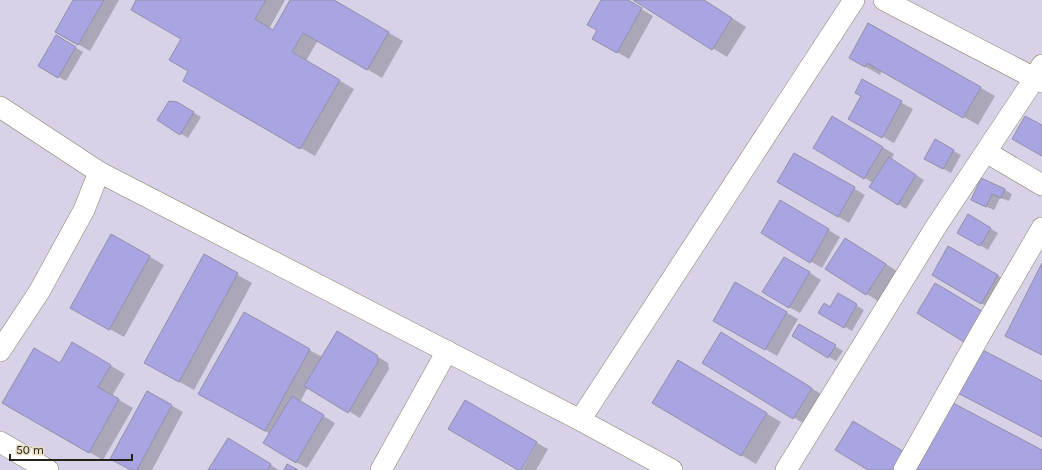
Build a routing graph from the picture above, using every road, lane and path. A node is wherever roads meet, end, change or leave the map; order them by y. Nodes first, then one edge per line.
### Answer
1 (854, 0) edge
2 (884, 0) edge
3 (1040, 75) edge
4 (0, 107) edge
5 (986, 152) junction
6 (99, 172) junction
7 (1042, 185) edge
8 (1042, 228) edge
9 (0, 351) edge
10 (447, 351) junction
11 (580, 420) junction
12 (0, 442) edge
13 (48, 470) edge
14 (381, 470) edge
15 (672, 470) edge
16 (786, 470) edge
17 (904, 470) edge

1 - 11 street
2 - 3 street
3 - 5 street
4 - 6 street
5 - 7 street
5 - 16 street
6 - 9 street
6 - 10 street
8 - 17 street
10 - 11 street
10 - 14 street
11 - 15 street
12 - 13 street

